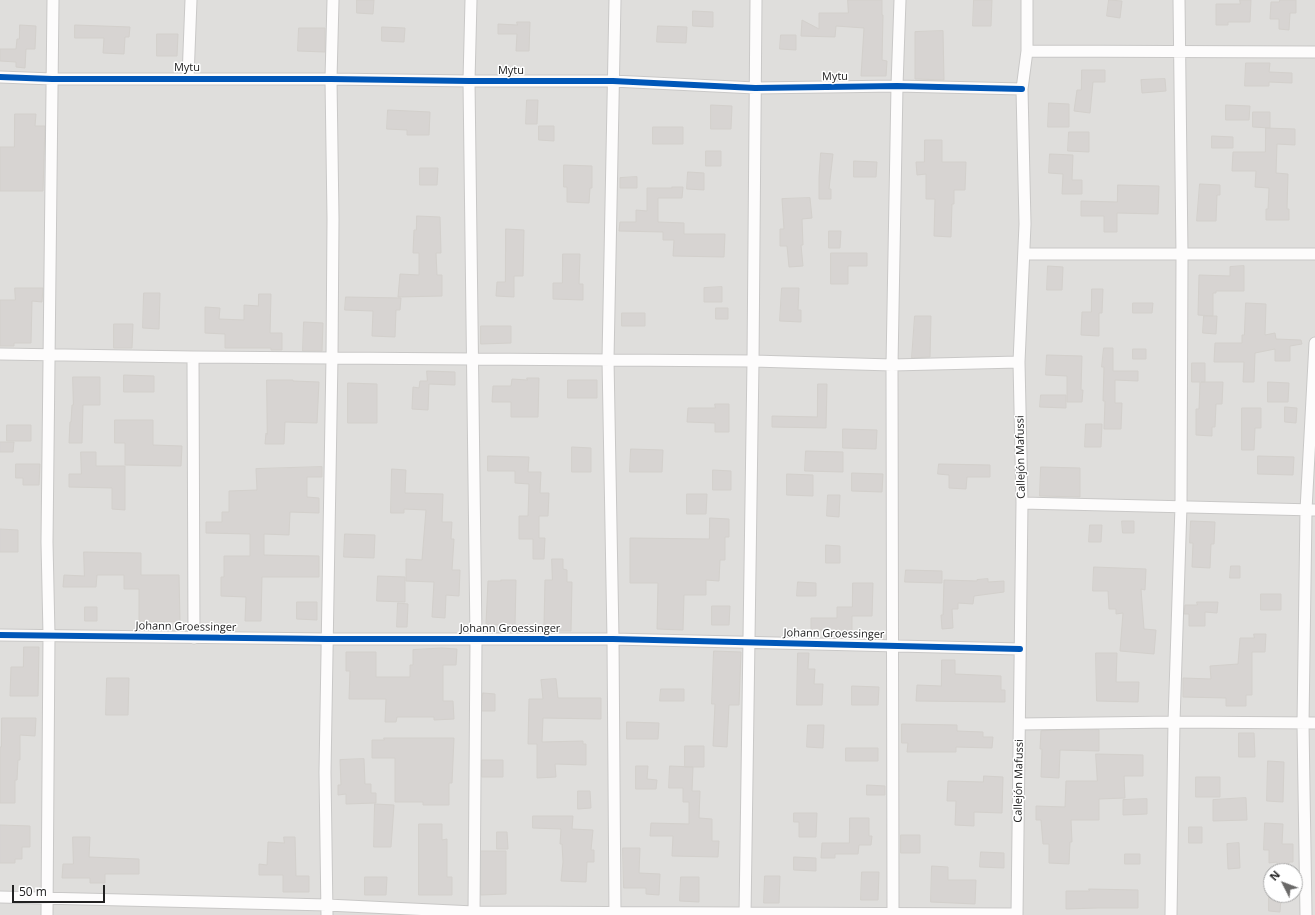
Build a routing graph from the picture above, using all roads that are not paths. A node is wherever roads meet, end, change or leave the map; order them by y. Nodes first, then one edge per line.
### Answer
1 (53, 0) edge
2 (191, 0) edge
3 (334, 0) edge
4 (471, 0) edge
5 (615, 0) edge
6 (756, 0) edge
7 (900, 0) edge
8 (1027, 0) edge
9 (1179, 0) edge
10 (1027, 51) junction
11 (1180, 52) junction
12 (1315, 52) edge
13 (0, 77) edge
14 (188, 78) junction
15 (331, 78) junction
16 (52, 79) junction
17 (470, 81) junction
18 (614, 81) junction
19 (897, 86) junction
20 (755, 88) junction
21 (1022, 89) junction
22 (1024, 254) junction
23 (1315, 254) edge
24 (1182, 255) junction
25 (1315, 343) edge
26 (0, 354) edge
27 (49, 354) junction
28 (193, 357) junction
29 (332, 357) junction
30 (608, 359) junction
31 (472, 360) junction
32 (753, 361) junction
33 (1019, 362) junction
34 (892, 365) junction
35 (1022, 503) junction
36 (1181, 506) junction
37 (1311, 510) edge
38 (0, 635) edge
39 (49, 635) junction
40 (194, 638) junction
41 (327, 639) junction
42 (476, 639) junction
43 (612, 639) junction
44 (749, 643) junction
45 (892, 645) junction
46 (1020, 649) junction
47 (1174, 722) junction
48 (1315, 723) edge
49 (1020, 724) junction
50 (1303, 724) junction
51 (0, 897) edge
52 (47, 898) junction
53 (327, 910) edge
54 (474, 914) edge
55 (615, 914) edge
56 (745, 914) edge
57 (47, 915) edge
58 (893, 915) edge
59 (1017, 915) edge
60 (1171, 915) edge
61 (1306, 915) edge

1 - 16 street
2 - 14 street
3 - 15 street
4 - 17 street
5 - 18 street
6 - 20 street
7 - 19 street
8 - 10 street, Callejón Mafussi
9 - 11 street
10 - 11 street
10 - 21 street, Callejón Mafussi
11 - 12 street
11 - 24 street
13 - 16 street, Mytu
14 - 15 street, Mytu
14 - 16 street, Mytu
15 - 17 street, Mytu
15 - 29 street
16 - 27 street
17 - 18 street, Mytu
17 - 31 street
18 - 20 street, Mytu
18 - 30 street
19 - 20 street, Mytu
19 - 21 street, Mytu
19 - 34 street
20 - 32 street
21 - 22 street, Callejón Mafussi
22 - 24 street
22 - 33 street, Callejón Mafussi
23 - 24 street
24 - 36 street
25 - 37 street
26 - 27 street
27 - 28 street
27 - 39 street
28 - 29 street
28 - 40 street
29 - 31 street
29 - 41 street
30 - 31 street
30 - 32 street
30 - 43 street
31 - 42 street
32 - 34 street
32 - 44 street
33 - 34 street
33 - 35 street, Callejón Mafussi
34 - 45 street
35 - 36 street
35 - 46 street, Callejón Mafussi
36 - 37 street
36 - 47 street
37 - 50 street
38 - 39 street, Johann Groessinger
39 - 40 street, Johann Groessinger
39 - 52 street
40 - 41 street, Johann Groessinger
41 - 42 street, Johann Groessinger
41 - 53 street
42 - 43 street, Johann Groessinger
42 - 54 street
43 - 44 street, Johann Groessinger
43 - 55 street
44 - 45 street, Johann Groessinger
44 - 56 street
45 - 46 street, Johann Groessinger
45 - 58 street
46 - 49 street, Callejón Mafussi
47 - 49 street
47 - 50 street
47 - 60 street
48 - 50 street
49 - 59 street, Callejón Mafussi
50 - 61 street
51 - 52 street
52 - 53 street
52 - 57 street
53 - 54 street
54 - 55 street
55 - 56 street
56 - 58 street
58 - 59 street

